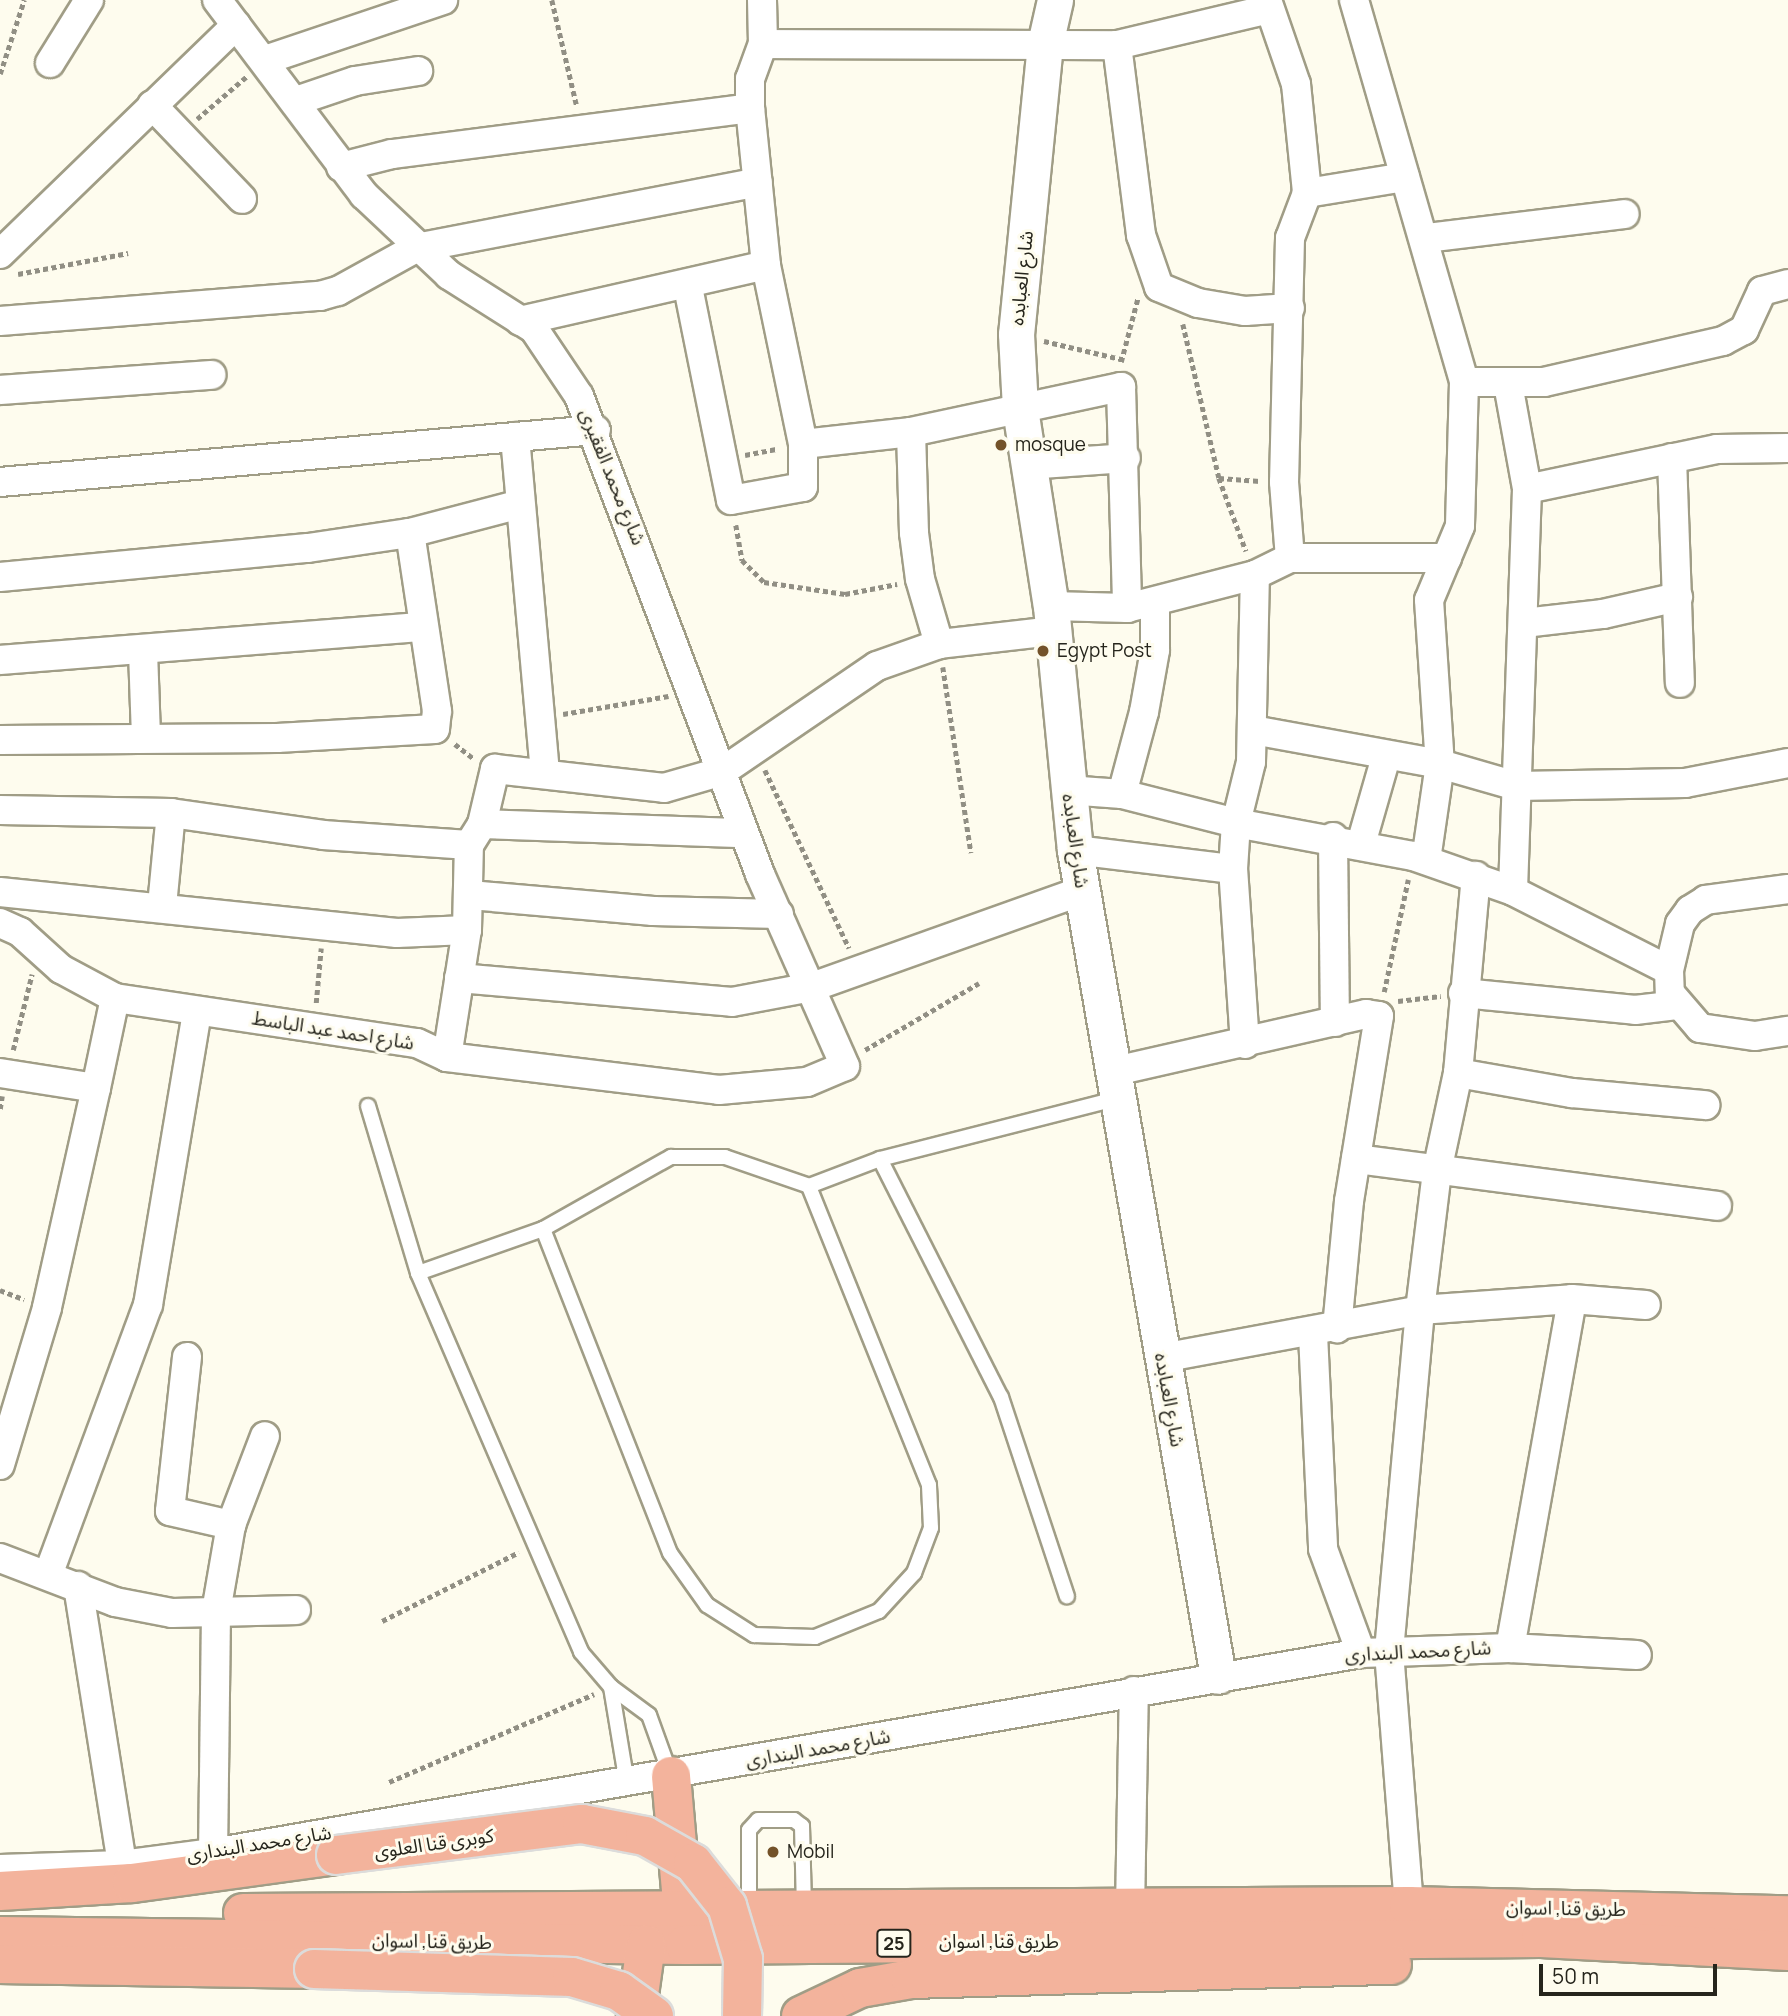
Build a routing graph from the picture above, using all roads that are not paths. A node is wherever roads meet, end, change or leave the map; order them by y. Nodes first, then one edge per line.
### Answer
1 (89, 0) edge
2 (217, 0) edge
3 (443, 0) edge
4 (762, 0) edge
5 (1055, 0) edge
6 (1354, 0) edge
7 (1268, 4) edge
8 (236, 24) junction
9 (763, 44) junction
10 (1045, 44) junction
11 (1117, 45) junction
12 (265, 60) junction
13 (50, 63) dead end
14 (418, 71) dead end
15 (296, 101) junction
16 (152, 105) junction
17 (750, 108) junction
18 (341, 167) junction
19 (1405, 177) junction
20 (758, 182) junction
21 (1307, 193) junction
22 (242, 200) dead end
23 (1625, 214) dead end
24 (1427, 238) junction
25 (416, 248) junction
26 (6, 264) edge
27 (766, 265) junction
28 (1788, 284) edge
29 (688, 286) junction
30 (1290, 308) junction
31 (0, 321) edge
32 (520, 321) junction
33 (211, 375) dead end
34 (1464, 382) junction
35 (1508, 384) junction
36 (0, 390) edge
37 (1020, 409) junction
38 (596, 430) junction
39 (911, 432) junction
40 (515, 437) junction
41 (803, 444) junction
42 (1788, 448) edge
43 (1126, 458) junction
44 (1672, 458) junction
45 (1027, 465) junction
46 (0, 482) edge
47 (1527, 489) junction
48 (517, 505) junction
49 (410, 533) junction
50 (1290, 558) junction
51 (1447, 558) junction
52 (1255, 575) junction
53 (0, 577) edge
54 (1678, 597) junction
55 (1155, 601) junction
56 (1127, 608) junction
57 (1052, 618) junction
58 (1524, 623) junction
59 (422, 627) junction
60 (939, 644) junction
61 (143, 651) junction
62 (0, 660) edge
63 (1680, 683) dead end
64 (1253, 730) junction
65 (146, 736) junction
66 (0, 740) edge
67 (1385, 757) junction
68 (1788, 763) edge
69 (1440, 764) junction
70 (545, 771) junction
71 (723, 771) junction
72 (1516, 786) junction
73 (1067, 790) junction
74 (1122, 794) junction
75 (0, 810) edge
76 (171, 813) junction
77 (1236, 823) junction
78 (744, 833) junction
79 (475, 835) junction
80 (1333, 837) junction
81 (1361, 844) junction
82 (1075, 850) junction
83 (1420, 858) junction
84 (1233, 869) junction
85 (1476, 876) junction
86 (1788, 890) edge
87 (1082, 891) junction
88 (1513, 891) junction
89 (0, 892) edge
90 (470, 895) junction
91 (162, 906) junction
92 (779, 914) junction
93 (0, 923) edge
94 (467, 930) junction
95 (1669, 970) junction
96 (459, 978) junction
97 (812, 987) junction
98 (1463, 993) junction
99 (115, 998) junction
100 (1677, 1005) junction
101 (197, 1010) junction
102 (1335, 1022) junction
103 (1788, 1031) edge
104 (1245, 1044) junction
105 (447, 1057) junction
106 (846, 1061) joint
107 (1458, 1073) junction
108 (3, 1074) edge
109 (1113, 1086) junction
110 (96, 1088) junction
111 (1705, 1105) dead end
112 (368, 1106) dead end
113 (880, 1159) junction
114 (1356, 1159) junction
115 (1437, 1171) junction
116 (809, 1186) junction
117 (1717, 1206) dead end
118 (543, 1229) junction
119 (418, 1273) junction
120 (1572, 1299) junction
121 (1646, 1305) dead end
122 (1420, 1310) junction
123 (1325, 1331) junction
124 (187, 1357) dead end
125 (1161, 1358) junction
126 (11, 1393) edge
127 (265, 1436) dead end
128 (0, 1465) edge
129 (231, 1525) junction
130 (0, 1558) edge
131 (48, 1575) junction
132 (78, 1586) junction
133 (1067, 1596) dead end
134 (296, 1610) dead end
135 (216, 1612) junction
136 (1510, 1648) junction
137 (1389, 1651) junction
138 (1361, 1653) junction
139 (1637, 1655) dead end
140 (1218, 1676) junction
141 (611, 1687) junction
142 (1134, 1691) junction
143 (671, 1776) junction
144 (626, 1784) junction
145 (213, 1853) junction
146 (122, 1865) junction
147 (0, 1869) edge
148 (0, 1891) edge
149 (1409, 1906) junction
150 (0, 1909) edge
151 (1130, 1911) junction
152 (1788, 1915) edge
153 (684, 1928) junction
154 (749, 1928) junction
155 (805, 1928) junction
156 (0, 1936) edge
157 (646, 1945) junction
158 (1686, 1948) junction
159 (1788, 1951) edge
160 (0, 1964) edge
161 (642, 2015) edge
162 (742, 2016) edge
163 (801, 2016) edge

1 - 13 street
2 - 8 street, شارع محمد الفقيرى
3 - 12 street
4 - 9 street
5 - 10 street, شارع العبابده
6 - 19 street
7 - 11 street
7 - 21 street
8 - 12 street, شارع محمد الفقيرى
8 - 16 street
9 - 10 street
9 - 17 street
10 - 11 street
10 - 37 street, شارع العبابده
11 - 30 street
12 - 15 street, شارع محمد الفقيرى
14 - 15 street
15 - 18 street, شارع محمد الفقيرى
16 - 22 street
16 - 26 street
17 - 18 street
17 - 20 street
18 - 25 street, شارع محمد الفقيرى
19 - 21 street
19 - 24 street
20 - 25 street
20 - 27 street
21 - 30 street
23 - 24 street
24 - 34 street
25 - 31 street
25 - 32 street, شارع محمد الفقيرى
27 - 29 street
27 - 41 street
28 - 35 street
29 - 32 street
29 - 41 street
30 - 50 street
32 - 38 street, شارع محمد الفقيرى
33 - 36 street
34 - 35 street
34 - 51 street
35 - 47 street
37 - 39 street
37 - 43 street
37 - 45 street, شارع العبابده
38 - 40 street
38 - 71 street, شارع محمد الفقيرى
39 - 41 street
39 - 60 street
40 - 46 street
40 - 48 street
42 - 44 street
43 - 45 street
43 - 56 street
44 - 47 street
44 - 54 street
45 - 57 street, شارع العبابده
47 - 58 street
48 - 49 street
48 - 70 street
49 - 53 street
49 - 59 street
50 - 51 street
50 - 52 street
51 - 69 street
52 - 55 street
52 - 64 street
54 - 58 street
54 - 63 street
55 - 56 street
55 - 74 street
56 - 57 street
57 - 60 street
57 - 73 street, شارع العبابده
58 - 72 street
59 - 61 street
59 - 65 street
60 - 71 street
61 - 62 street
61 - 65 street
64 - 67 street
64 - 77 street
65 - 66 street
67 - 69 street
67 - 81 street
68 - 72 street
69 - 72 street
69 - 83 street
70 - 71 street
70 - 79 street
71 - 78 street, شارع محمد الفقيرى
72 - 88 street
73 - 74 street
73 - 82 street, شارع العبابده
74 - 77 street
75 - 76 street
76 - 79 street
76 - 91 street
77 - 80 street
77 - 84 street
78 - 79 street
78 - 92 street, شارع محمد الفقيرى
79 - 90 street
80 - 81 street
80 - 102 street
81 - 83 street
82 - 84 street
82 - 87 street, شارع العبابده
83 - 85 street
84 - 104 street
85 - 88 street
85 - 98 street
86 - 95 street
87 - 97 street
87 - 109 street, شارع العبابده
88 - 95 street
89 - 91 street
90 - 92 street
90 - 94 street
91 - 94 street
92 - 97 street, شارع محمد الفقيرى
93 - 99 street, شارع احمد عبد الباسط
94 - 96 street
95 - 100 street
96 - 97 street
96 - 105 street
97 - 106 street, شارع محمد الفقيرى
98 - 100 street
98 - 107 street
99 - 101 street, شارع احمد عبد الباسط
99 - 110 street
100 - 103 street
101 - 105 street, شارع احمد عبد الباسط
101 - 131 street
102 - 104 street
102 - 114 street
104 - 109 street
105 - 106 street, شارع احمد عبد الباسط
107 - 111 street
107 - 115 street
108 - 110 street
109 - 113 lane
109 - 125 street, شارع العبابده
110 - 126 street
112 - 119 lane
113 - 116 lane
113 - 133 lane
114 - 115 street
114 - 123 street
115 - 117 street
115 - 122 street
116 - 118 lane
116 - 118 lane
118 - 119 lane
119 - 141 lane
120 - 121 street
120 - 122 street
120 - 136 street
122 - 123 street
122 - 137 street
123 - 125 street
123 - 138 street
124 - 129 street
125 - 140 street, شارع العبابده
126 - 128 street
127 - 129 street
129 - 135 street
130 - 131 street
131 - 132 street
132 - 135 street
132 - 146 street
134 - 135 street
135 - 145 street
136 - 137 street, شارع محمد البندارى
136 - 139 street, شارع محمد البندارى
137 - 138 street, شارع محمد البندارى
137 - 149 street
138 - 140 street, شارع محمد البندارى
140 - 142 street, شارع محمد البندارى
141 - 143 lane
141 - 144 lane
142 - 143 street, شارع محمد البندارى
142 - 151 street
143 - 144 street, شارع محمد البندارى
143 - 153 highway
144 - 145 street, شارع محمد البندارى
145 - 146 street, شارع محمد البندارى
146 - 147 street, شارع محمد البندارى
148 - 162 highway, كوبرى قنا العلوى, bridge
149 - 151 highway, طريق قنا, اسوان / 25
149 - 152 highway, طريق قنا, اسوان / 25
150 - 153 highway, طريق قنا, اسوان / 25
151 - 155 highway, طريق قنا, اسوان / 25
153 - 154 highway, طريق قنا, اسوان / 25
153 - 157 highway, طريق قنا, اسوان / 25
154 - 155 highway, طريق قنا, اسوان / 25
154 - 155 lane
155 - 158 highway, طريق قنا, اسوان / 25
156 - 157 highway, طريق قنا, اسوان / 25
157 - 161 highway
158 - 159 highway, طريق قنا, اسوان / 25
158 - 163 highway
160 - 161 highway, bridge

